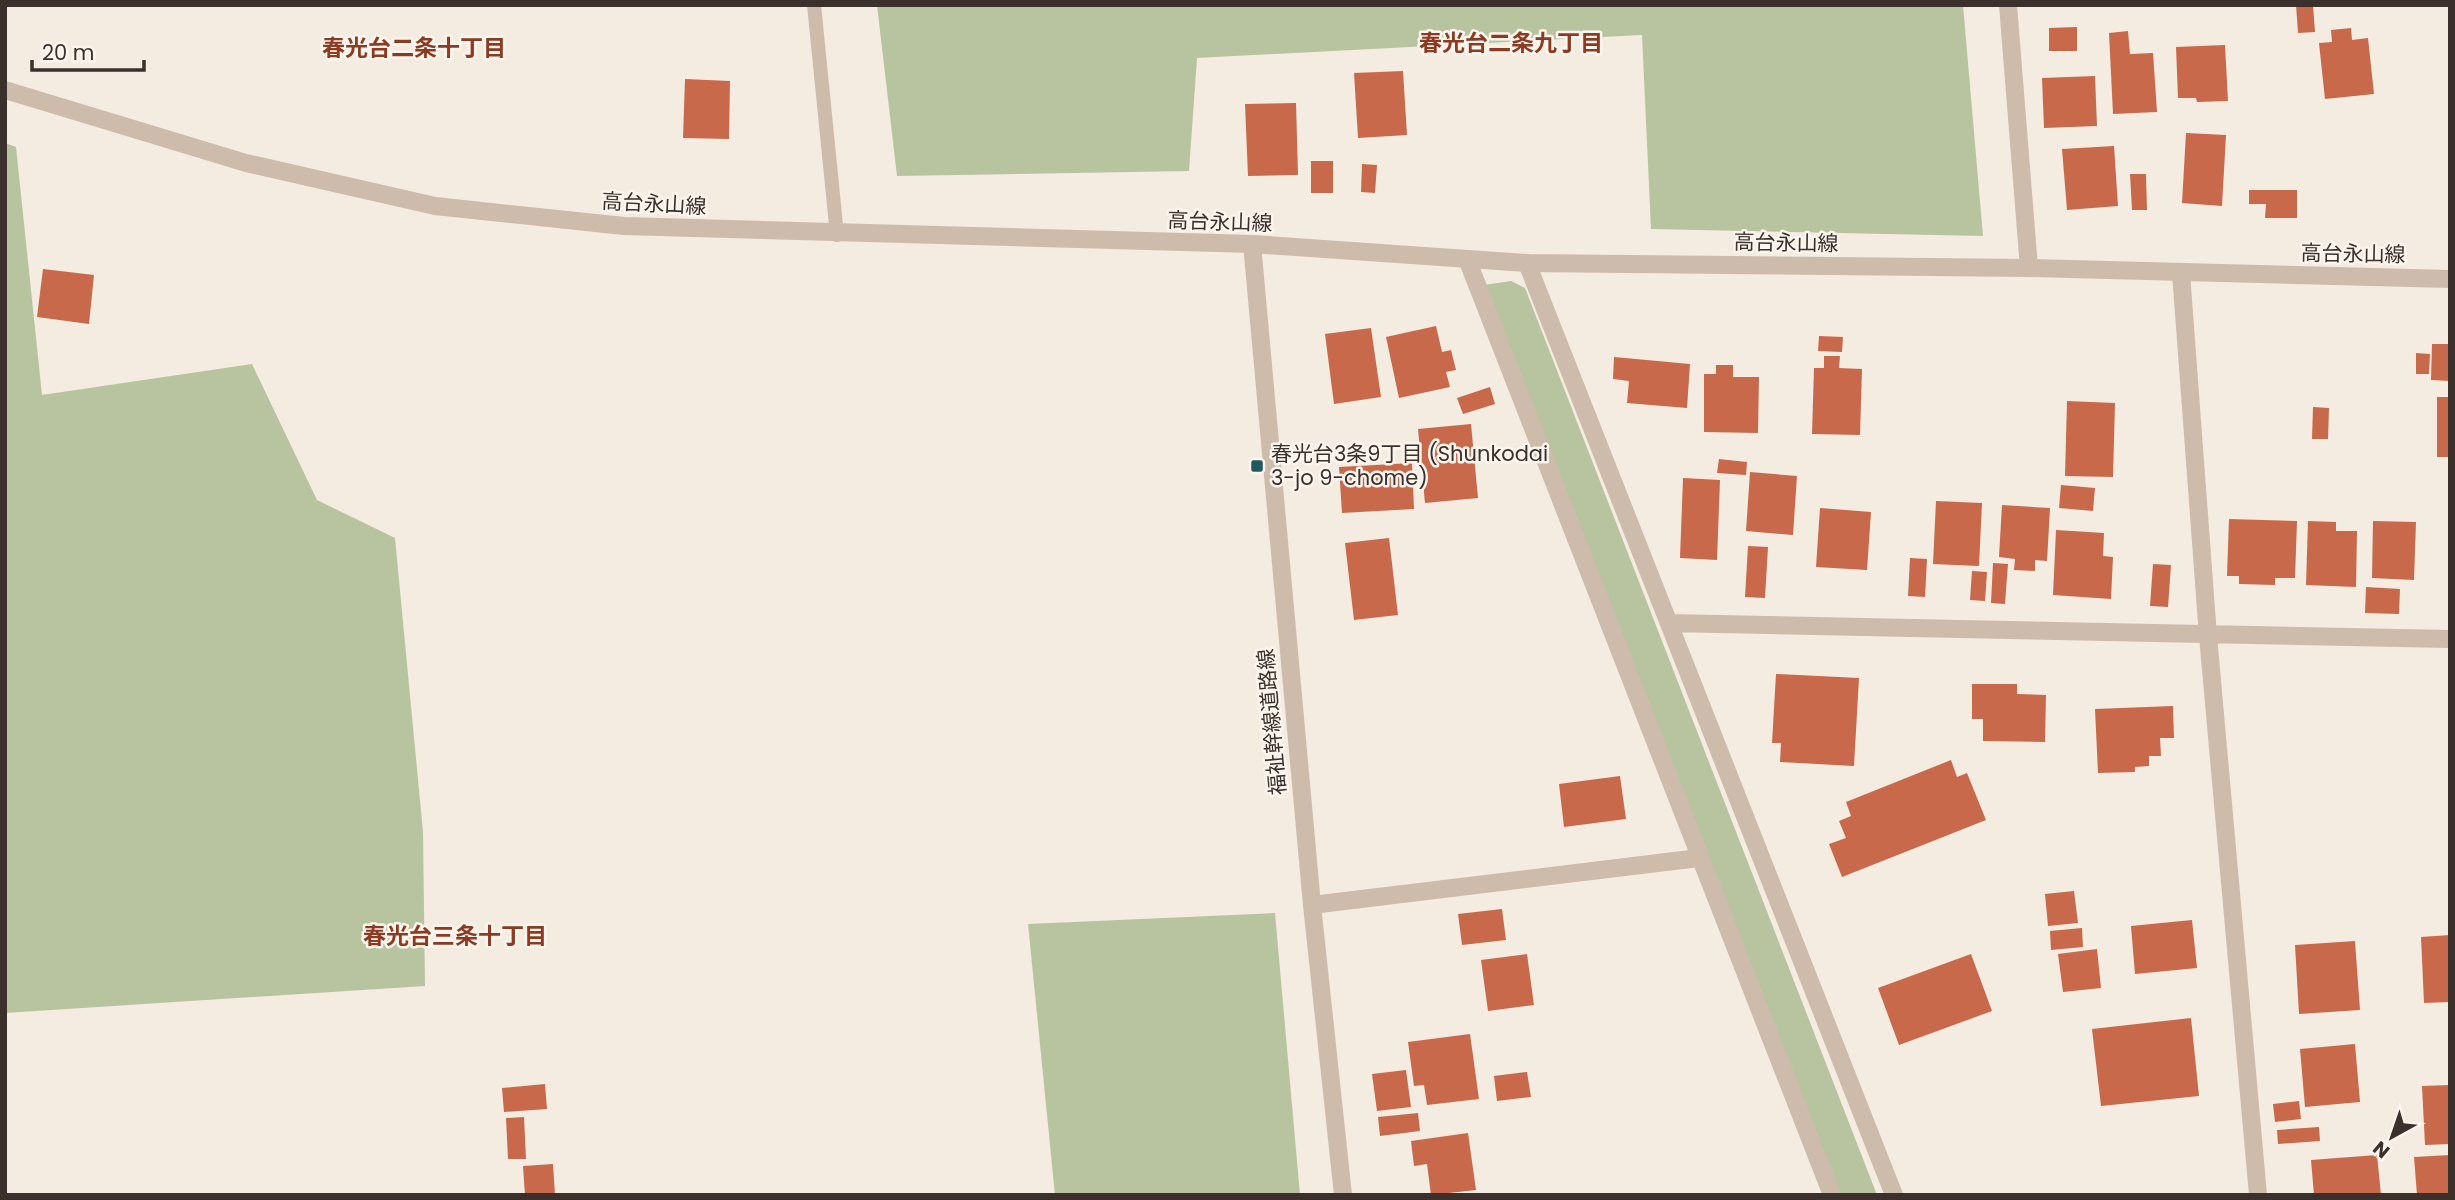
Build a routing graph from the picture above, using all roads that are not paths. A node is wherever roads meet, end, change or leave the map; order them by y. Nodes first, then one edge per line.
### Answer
1 (814, 5) edge
2 (2008, 5) edge
3 (5, 90) edge
4 (837, 235) junction
5 (1252, 244) junction
6 (1467, 259) junction
7 (1527, 264) junction
8 (2029, 268) junction
9 (2181, 273) junction
10 (2450, 279) edge
11 (1669, 623) junction
12 (2208, 636) junction
13 (2450, 639) edge
14 (1699, 858) junction
15 (1312, 905) junction
16 (1343, 1195) edge
17 (1832, 1195) edge
18 (1894, 1195) edge
19 (2258, 1195) edge

1 - 4 lane
2 - 8 street
3 - 4 street, 高台永山線
4 - 5 street, 高台永山線
5 - 6 street, 高台永山線
5 - 15 street, 福祉幹線道路線
6 - 7 street, 高台永山線
6 - 14 street
7 - 8 street, 高台永山線
7 - 11 street
8 - 9 street, 高台永山線
9 - 10 street, 高台永山線
9 - 12 street
11 - 12 street
11 - 18 street
12 - 13 street
12 - 19 street
14 - 15 street
14 - 17 street
15 - 16 street, 福祉幹線道路線

